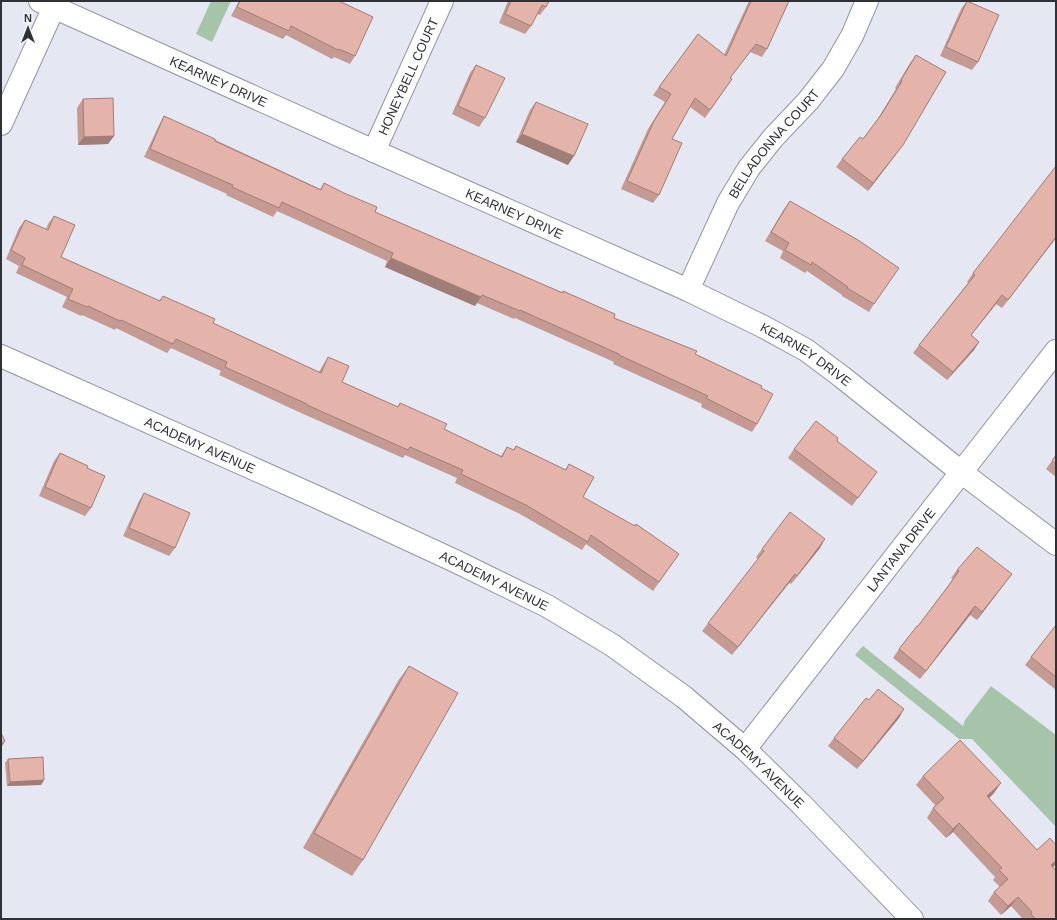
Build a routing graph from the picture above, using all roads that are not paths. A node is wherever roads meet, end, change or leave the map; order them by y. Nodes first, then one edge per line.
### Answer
1 (442, 1) edge
2 (867, 1) edge
3 (47, 4) edge
4 (1, 124) edge
5 (374, 151) junction
6 (688, 290) junction
7 (1056, 351) edge
8 (1, 356) edge
9 (961, 472) junction
10 (1056, 544) edge
11 (745, 749) junction
12 (912, 919) edge

1 - 5 street, HONEYBELL COURT
2 - 6 street, BELLADONNA COURT
3 - 4 street
3 - 5 street, KEARNEY DRIVE
5 - 6 street, KEARNEY DRIVE
6 - 9 street, KEARNEY DRIVE
7 - 9 street, LANTANA DRIVE
8 - 11 street, ACADEMY AVENUE
9 - 10 street, KEARNEY DRIVE
9 - 11 street, LANTANA DRIVE
11 - 12 street, ACADEMY AVENUE

